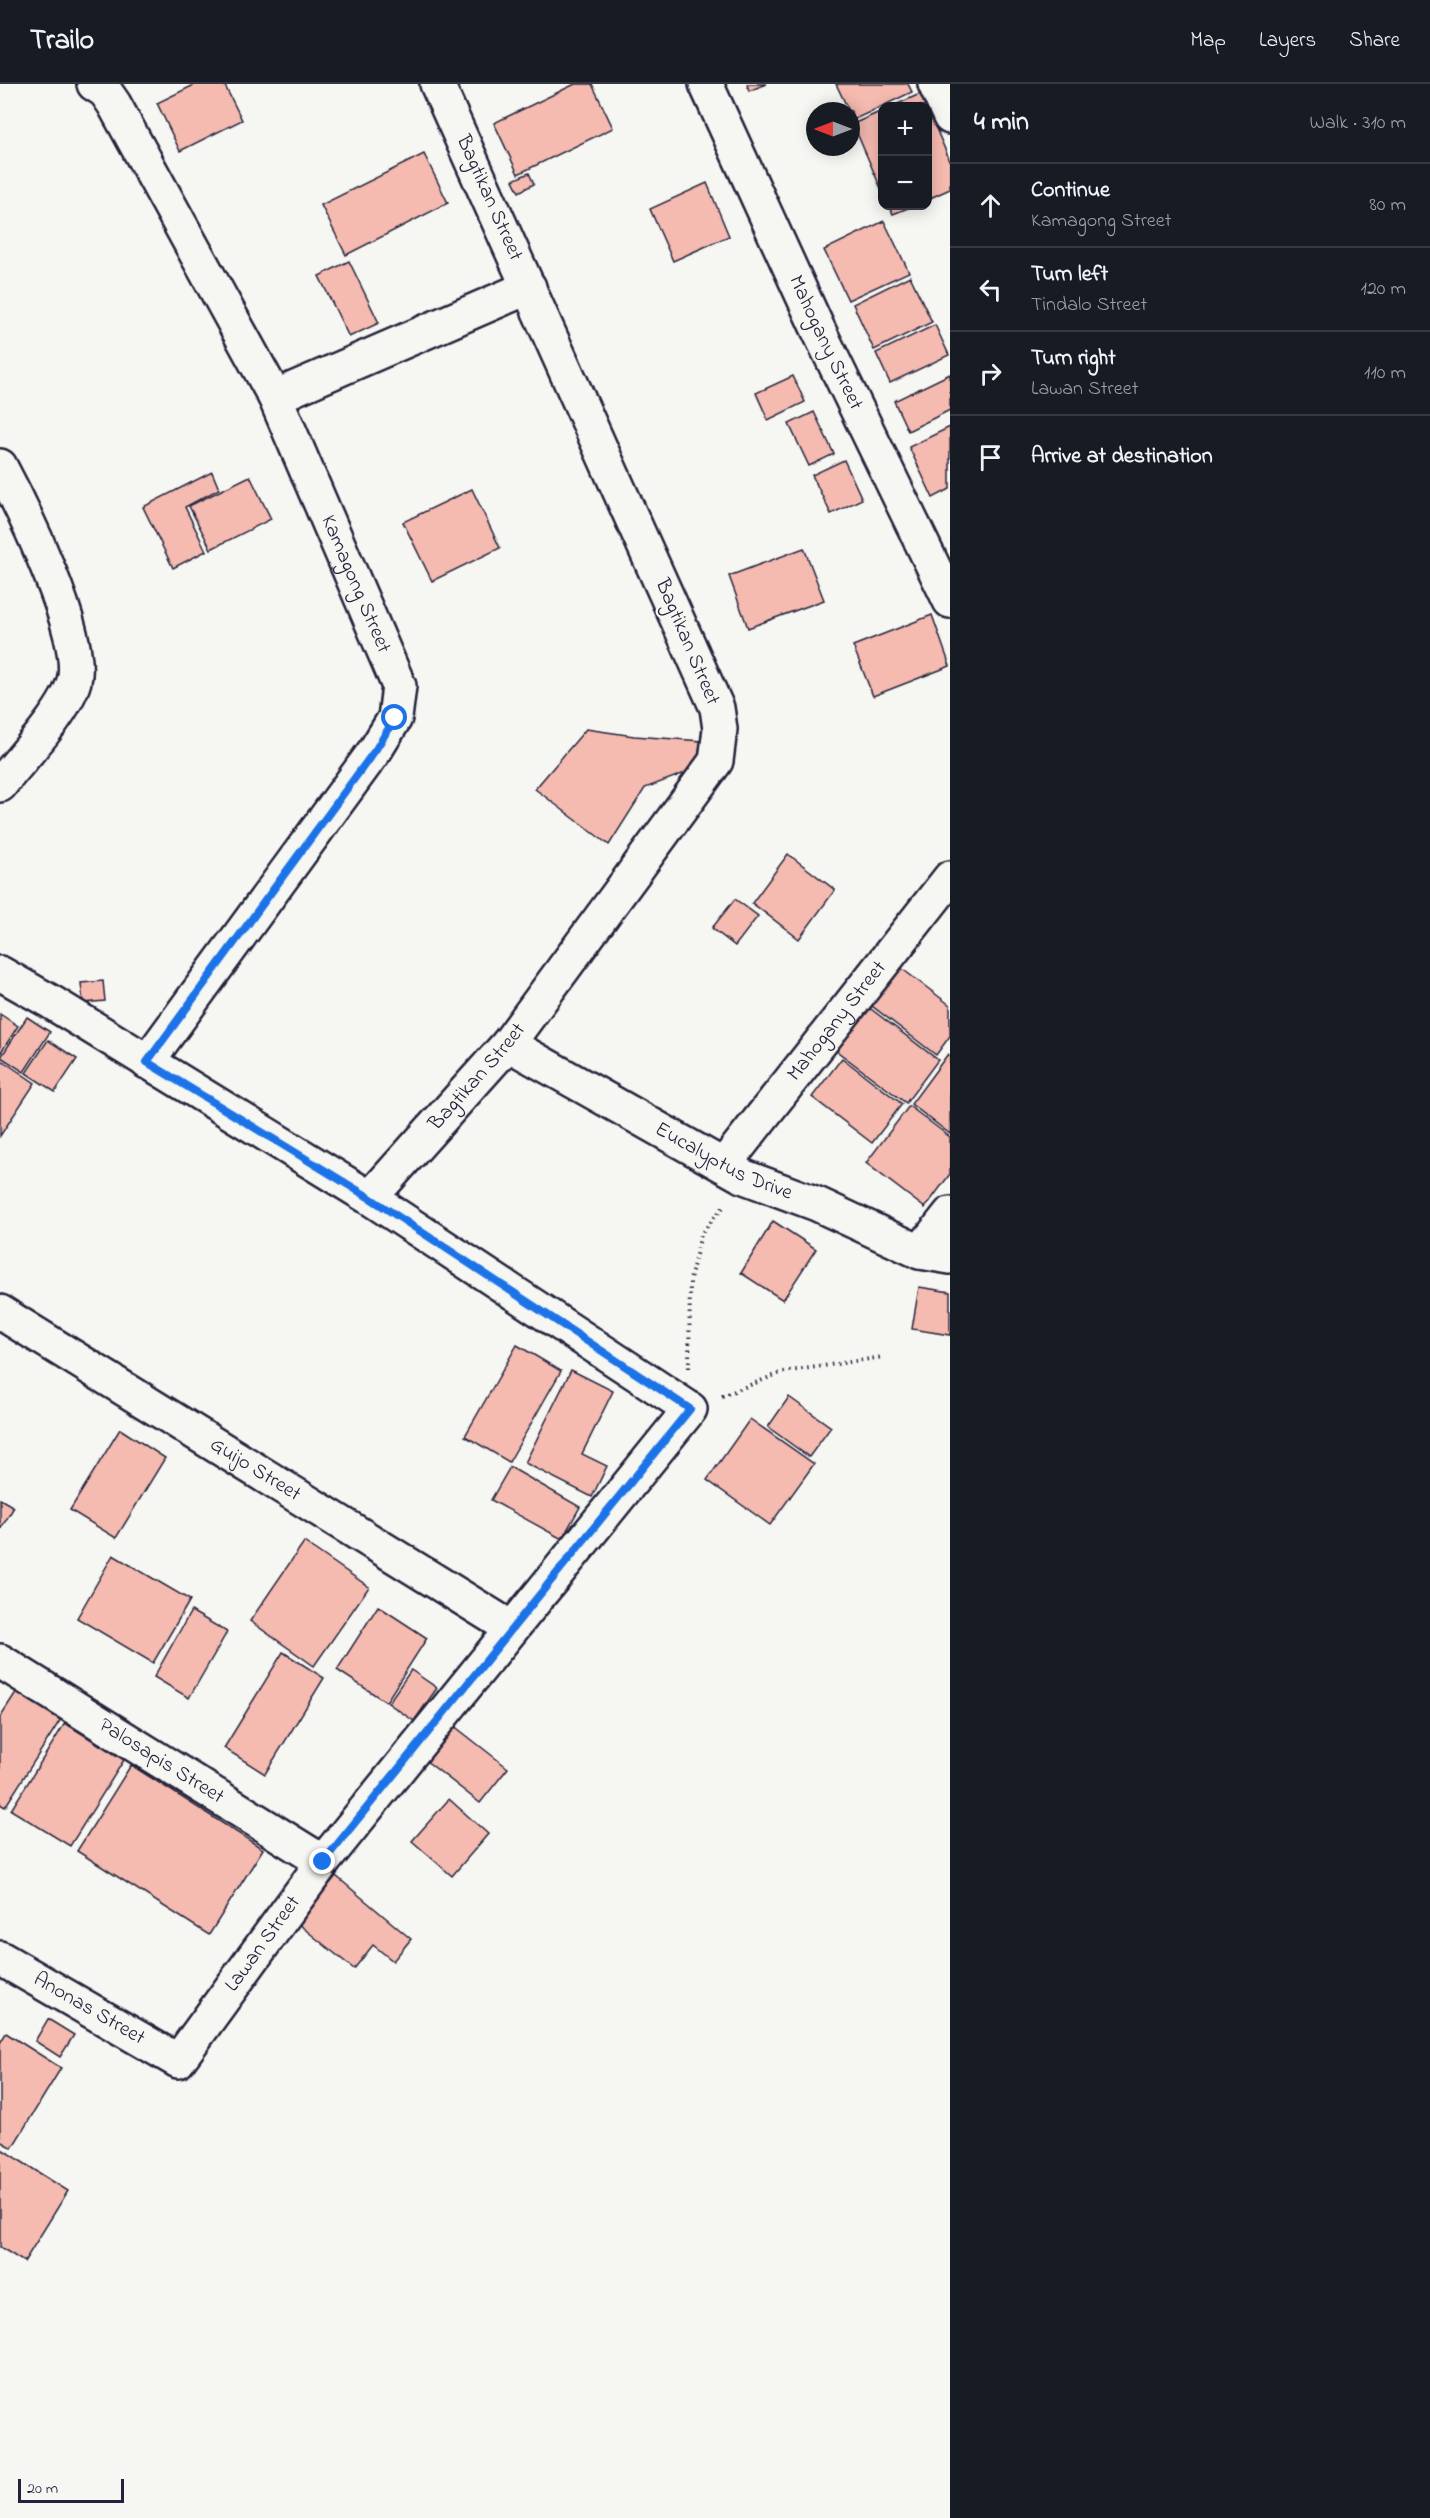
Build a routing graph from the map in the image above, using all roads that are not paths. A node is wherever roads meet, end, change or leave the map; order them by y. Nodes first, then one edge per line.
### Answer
1 (94, 84) edge
2 (438, 84) edge
3 (706, 84) edge
4 (935, 84) edge
5 (950, 117) edge
6 (529, 287) junction
7 (275, 397) junction
8 (0, 466) edge
9 (946, 581) edge
10 (0, 785) edge
11 (950, 879) edge
12 (0, 973) edge
13 (508, 1044) junction
14 (147, 1062) junction
15 (733, 1170) junction
16 (370, 1198) junction
17 (950, 1214) edge
18 (935, 1254) edge
19 (0, 1312) edge
20 (511, 1628) junction
21 (0, 1661) edge
22 (323, 1862) junction
23 (0, 1958) edge
24 (178, 2061) joint

1 - 7 street, Kamagong Street
2 - 6 street, Bagtikan Street
3 - 9 street, Mahogany Street
4 - 5 street
6 - 7 street
6 - 13 street, Bagtikan Street
7 - 14 street, Kamagong Street
8 - 10 street
11 - 15 street, Mahogany Street
12 - 14 street
13 - 15 street, Eucalyptus Drive
13 - 16 street, Bagtikan Street
14 - 16 street
15 - 18 street, Eucalyptus Drive
16 - 20 street, Lawan Street
17 - 18 street
19 - 20 street, Guijo Street
20 - 22 street, Lawan Street
21 - 22 street, Palosapis Street
22 - 24 street, Lawan Street
23 - 24 street, Anonas Street

